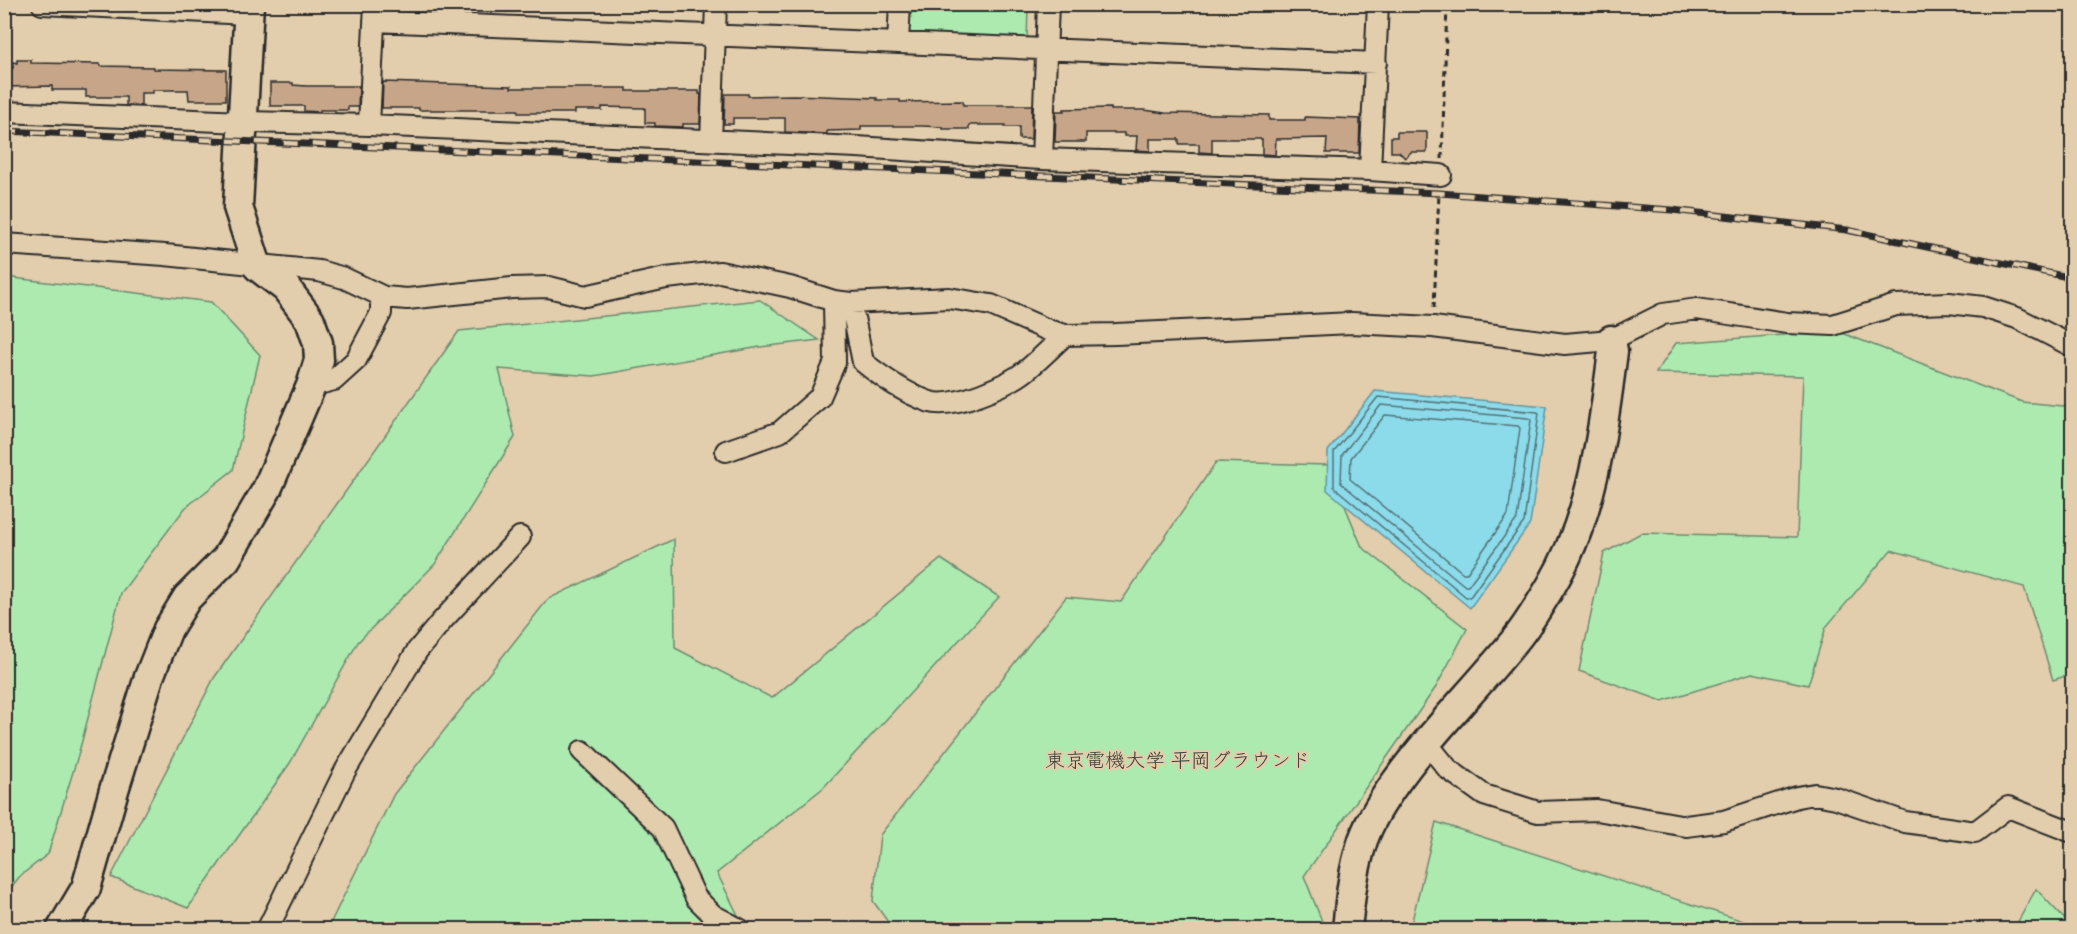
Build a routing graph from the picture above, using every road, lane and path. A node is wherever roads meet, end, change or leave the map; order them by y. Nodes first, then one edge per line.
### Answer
1 (42, 4) edge
2 (716, 4) edge
3 (900, 4) edge
4 (1048, 4) edge
5 (1378, 4) edge
6 (248, 9) edge
7 (374, 13) edge
8 (715, 35) junction
9 (898, 43) junction
10 (1046, 49) junction
11 (1376, 63) junction
12 (4, 112) edge
13 (243, 122) junction
14 (369, 125) junction
15 (711, 141) junction
16 (1042, 159) junction
17 (1370, 170) junction
18 (1441, 175) dead end
19 (4, 244) edge
20 (257, 266) junction
21 (384, 297) junction
22 (843, 302) junction
23 (1065, 334) junction
24 (1611, 340) junction
25 (2073, 346) edge
26 (311, 386) junction
27 (726, 451) dead end
28 (520, 537) dead end
29 (1426, 741) junction
30 (582, 752) dead end
31 (2073, 832) edge
32 (61, 930) edge
33 (267, 930) edge
34 (741, 930) edge
35 (1347, 930) edge

1 - 6 street
2 - 8 street
3 - 9 street
4 - 10 street
5 - 11 street
6 - 13 street
7 - 8 street
7 - 14 street
8 - 9 street
8 - 15 street
9 - 10 street
10 - 11 street
10 - 16 street
11 - 17 street
12 - 13 street
13 - 14 street
13 - 20 street
14 - 15 street
15 - 16 street
16 - 17 street
17 - 18 street
19 - 20 street
20 - 21 street
20 - 26 street
21 - 22 street
21 - 26 street
22 - 23 street
22 - 23 street
22 - 27 street
23 - 24 street
24 - 25 street
24 - 29 street
26 - 32 street
28 - 33 street
29 - 31 street
29 - 35 street
30 - 34 street

